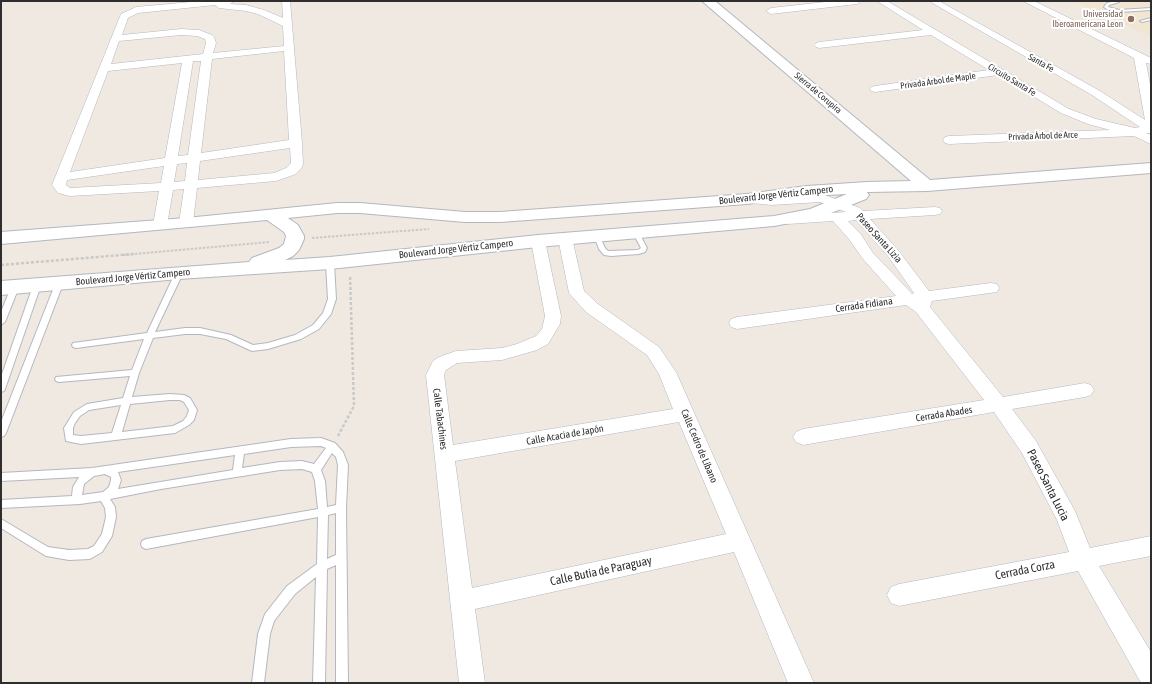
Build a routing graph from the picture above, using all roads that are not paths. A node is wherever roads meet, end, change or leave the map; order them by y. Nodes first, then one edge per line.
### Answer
1 (230, 1) edge
2 (286, 1) edge
3 (708, 1) edge
4 (722, 1) edge
5 (857, 1) edge
6 (881, 1) edge
7 (933, 1) edge
8 (1027, 1) edge
9 (1114, 1) edge
10 (193, 5) junction
11 (1151, 9) edge
12 (771, 11) dead end
13 (1151, 19) edge
14 (1142, 21) dead end
15 (287, 24) junction
16 (934, 32) junction
17 (116, 38) junction
18 (818, 45) dead end
19 (289, 48) junction
20 (1139, 56) junction
21 (207, 57) junction
22 (188, 59) junction
23 (1151, 62) edge
24 (104, 68) junction
25 (1000, 72) junction
26 (875, 89) dead end
27 (1149, 105) junction
28 (1126, 112) junction
29 (1092, 122) junction
30 (1150, 128) edge
31 (1136, 132) junction
32 (949, 140) dead end
33 (1151, 140) edge
34 (296, 143) junction
35 (194, 158) junction
36 (171, 161) junction
37 (1151, 168) edge
38 (62, 176) junction
39 (191, 185) junction
40 (935, 185) junction
41 (167, 187) junction
42 (906, 187) junction
43 (747, 199) junction
44 (627, 208) junction
45 (857, 208) junction
46 (837, 211) junction
47 (935, 211) dead end
48 (270, 214) junction
49 (486, 217) junction
50 (186, 223) junction
51 (160, 225) junction
52 (1, 238) edge
53 (565, 238) junction
54 (538, 241) junction
55 (498, 245) junction
56 (893, 254) junction
57 (868, 256) junction
58 (330, 263) junction
59 (225, 270) junction
60 (179, 273) junction
61 (59, 284) junction
62 (37, 285) junction
63 (8, 287) edge
64 (991, 288) dead end
65 (577, 293) junction
66 (550, 295) junction
67 (918, 302) junction
68 (1, 322) edge
69 (736, 323) dead end
70 (150, 335) junction
71 (76, 345) dead end
72 (135, 373) junction
73 (59, 379) dead end
74 (1, 389) edge
75 (1085, 390) dead end
76 (127, 401) junction
77 (1000, 405) junction
78 (686, 414) junction
79 (1, 433) edge
80 (116, 436) junction
81 (803, 437) dead end
82 (332, 446) junction
83 (240, 450) junction
84 (444, 455) junction
85 (316, 469) junction
86 (106, 470) junction
87 (92, 472) junction
88 (237, 472) junction
89 (1, 477) edge
90 (104, 497) junction
91 (80, 500) junction
92 (1, 504) edge
93 (341, 508) junction
94 (323, 512) junction
95 (1, 523) edge
96 (740, 541) junction
97 (146, 544) dead end
98 (1151, 546) edge
99 (342, 558) junction
100 (1083, 559) junction
101 (322, 566) junction
102 (899, 595) dead end
103 (462, 601) junction
104 (1151, 676) edge
105 (258, 683) edge
106 (319, 683) edge
107 (342, 683) edge
108 (472, 683) edge
109 (801, 683) edge

1 - 10 street
2 - 15 street
3 - 40 main road, Sierra de Corupira
4 - 40 main road, Sierra de Corupira
5 - 12 street
6 - 16 street, Circuito Santa Fe
7 - 28 street, Santa Fe
8 - 20 street
9 - 11 lane
10 - 15 street
10 - 17 street
13 - 14 lane
15 - 19 street
16 - 18 street
16 - 25 street, Circuito Santa Fe
17 - 21 street
17 - 24 street
19 - 21 street
19 - 34 street
20 - 23 street
20 - 27 street
21 - 22 street
21 - 35 street
22 - 24 street
22 - 36 street
24 - 38 street
25 - 26 street, Privada Árbol de Maple
25 - 29 street, Circuito Santa Fe
27 - 28 street
27 - 30 street
28 - 29 street
28 - 30 street, Santa Fe
29 - 31 street, Circuito Santa Fe
30 - 31 street
31 - 32 street, Privada Árbol de Arce
31 - 33 street, Circuito Santa Fe
34 - 35 street
34 - 39 street
35 - 36 street
35 - 39 street
36 - 38 street
36 - 41 street
37 - 40 main road, Boulevard Jorge Vértiz Campero
38 - 41 street
39 - 41 street
39 - 50 street
40 - 42 main road, Boulevard Jorge Vértiz Campero
41 - 51 street
42 - 43 main road, Boulevard Jorge Vértiz Campero
42 - 45 main road, Boulevard Jorge Vértiz Campero
43 - 44 main road, Boulevard Jorge Vértiz Campero
43 - 46 street
44 - 49 main road, Boulevard Jorge Vértiz Campero
44 - 54 main road
45 - 46 main road, Boulevard Jorge Vértiz Campero
45 - 47 street
45 - 56 street, Paseo Santa Lizia
46 - 53 main road, Boulevard Jorge Vértiz Campero
46 - 57 street, Paseo Santa Lizia
48 - 49 main road, Boulevard Jorge Vértiz Campero
48 - 50 main road, Boulevard Jorge Vértiz Campero
48 - 59 main road
49 - 55 main road
50 - 51 main road, Boulevard Jorge Vértiz Campero
51 - 52 main road, Boulevard Jorge Vértiz Campero
53 - 54 main road, Boulevard Jorge Vértiz Campero
53 - 65 street
54 - 55 main road, Boulevard Jorge Vértiz Campero
54 - 66 street, Calle Tabachines
55 - 58 main road, Boulevard Jorge Vértiz Campero
56 - 57 street
56 - 67 street, Paseo Santa Lizia
57 - 67 street, Paseo Santa Lizia
58 - 59 main road, Boulevard Jorge Vértiz Campero
58 - 70 lane
59 - 60 main road, Boulevard Jorge Vértiz Campero
60 - 61 main road, Boulevard Jorge Vértiz Campero
60 - 70 lane
61 - 62 main road, Boulevard Jorge Vértiz Campero
61 - 79 lane
62 - 63 main road, Boulevard Jorge Vértiz Campero
62 - 74 lane
63 - 68 lane
64 - 67 street, Cerrada Fidiana
65 - 66 street
65 - 78 street, Calle Cedro de Líbano
66 - 84 street, Calle Tabachines
67 - 69 street, Cerrada Fidiana
67 - 77 street, Paseo Santa Lucia
70 - 71 lane
70 - 72 lane
72 - 73 lane
72 - 76 lane
75 - 77 street, Cerrada Abades
76 - 80 lane
76 - 80 lane
76 - 80 lane
77 - 81 street, Cerrada Abades
77 - 100 street, Paseo Santa Lucia
78 - 84 street, Calle Acacia de Japón
78 - 96 street, Calle Cedro de Líbano
82 - 83 lane
82 - 85 lane
82 - 93 lane
83 - 86 lane
83 - 88 lane
84 - 103 street, Calle Tabachines
85 - 88 lane
85 - 94 lane
86 - 87 lane
86 - 90 lane
87 - 89 lane
87 - 91 lane
88 - 90 lane
90 - 91 lane
90 - 95 lane
91 - 92 lane
93 - 94 lane
93 - 99 lane
94 - 97 lane
94 - 101 lane
96 - 103 street, Calle Butia de Paraguay
96 - 109 street, Calle Cedro de Líbano
98 - 100 street, Cerrada Corza
99 - 101 lane
99 - 107 lane
100 - 102 street, Cerrada Corza
100 - 104 street, Paseo Santa Lucia
101 - 105 lane
101 - 106 lane
103 - 108 street, Calle Tabachines

